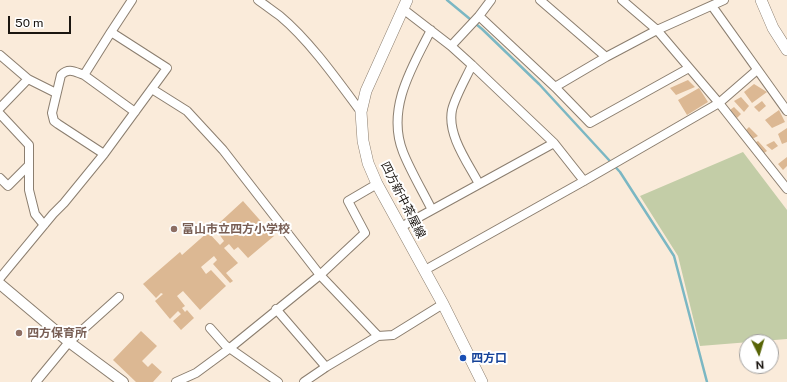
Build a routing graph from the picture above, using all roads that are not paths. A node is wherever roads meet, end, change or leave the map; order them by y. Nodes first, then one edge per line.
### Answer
1 (132, 0) edge
2 (258, 0) edge
3 (491, 0) edge
4 (540, 0) edge
5 (622, 0) edge
6 (724, 0) edge
7 (761, 0) edge
8 (405, 4) edge
9 (712, 6) junction
10 (479, 16) junction
11 (431, 30) junction
12 (657, 30) junction
13 (111, 32) junction
14 (452, 46) junction
15 (787, 50) edge
16 (0, 55) edge
17 (606, 57) junction
18 (472, 64) junction
19 (689, 68) junction
20 (757, 70) junction
21 (84, 76) junction
22 (28, 79) junction
23 (555, 87) junction
24 (152, 89) junction
25 (56, 93) junction
26 (719, 103) junction
27 (0, 108) edge
28 (787, 111) edge
29 (135, 112) junction
30 (361, 112) junction
31 (0, 114) edge
32 (554, 144) junction
33 (104, 154) junction
34 (28, 166) junction
35 (0, 178) edge
36 (584, 181) junction
37 (377, 184) junction
38 (479, 184) junction
39 (787, 189) edge
40 (432, 210) junction
41 (44, 225) junction
42 (401, 227) junction
43 (425, 270) junction
44 (320, 275) junction
45 (0, 278) edge
46 (0, 284) edge
47 (120, 297) dead end
48 (443, 304) junction
49 (276, 309) junction
50 (210, 328) dead end
51 (378, 336) junction
52 (69, 342) junction
53 (230, 348) junction
54 (326, 367) junction
55 (36, 382) edge
56 (124, 382) edge
57 (176, 382) edge
58 (278, 382) edge
59 (304, 382) edge
60 (482, 382) edge

1 - 13 street
2 - 30 street
3 - 10 street
4 - 17 street
5 - 12 street
6 - 9 street
7 - 15 main road
8 - 11 street
8 - 30 main road, 四方新中茶屋線
9 - 12 street
9 - 20 street
10 - 14 street
10 - 23 street
11 - 14 street
11 - 40 street
12 - 17 street
12 - 19 street
13 - 21 street
13 - 24 street
14 - 18 street
16 - 22 street
17 - 23 street
18 - 32 street
18 - 38 street
19 - 23 street
19 - 26 street
20 - 26 street
20 - 28 street
21 - 25 street
21 - 29 street
22 - 25 street
22 - 27 street
24 - 29 street
24 - 44 street
25 - 33 street
26 - 36 street
26 - 39 street
29 - 33 street
30 - 37 main road, 四方新中茶屋線
31 - 34 street
32 - 36 street
32 - 38 street
33 - 41 street
34 - 35 street
34 - 41 street
36 - 43 street
37 - 42 main road, 四方新中茶屋線
37 - 44 street
38 - 40 street
40 - 42 street
41 - 45 street
42 - 43 main road, 四方新中茶屋線
43 - 48 main road, 四方新中茶屋線
44 - 49 street
44 - 51 street
46 - 52 street
47 - 52 street
48 - 51 street
48 - 60 main road, 四方新中茶屋線
49 - 53 street
49 - 54 street
50 - 53 street
51 - 54 street
52 - 55 street
52 - 56 street
53 - 57 street
53 - 58 street
54 - 59 street

